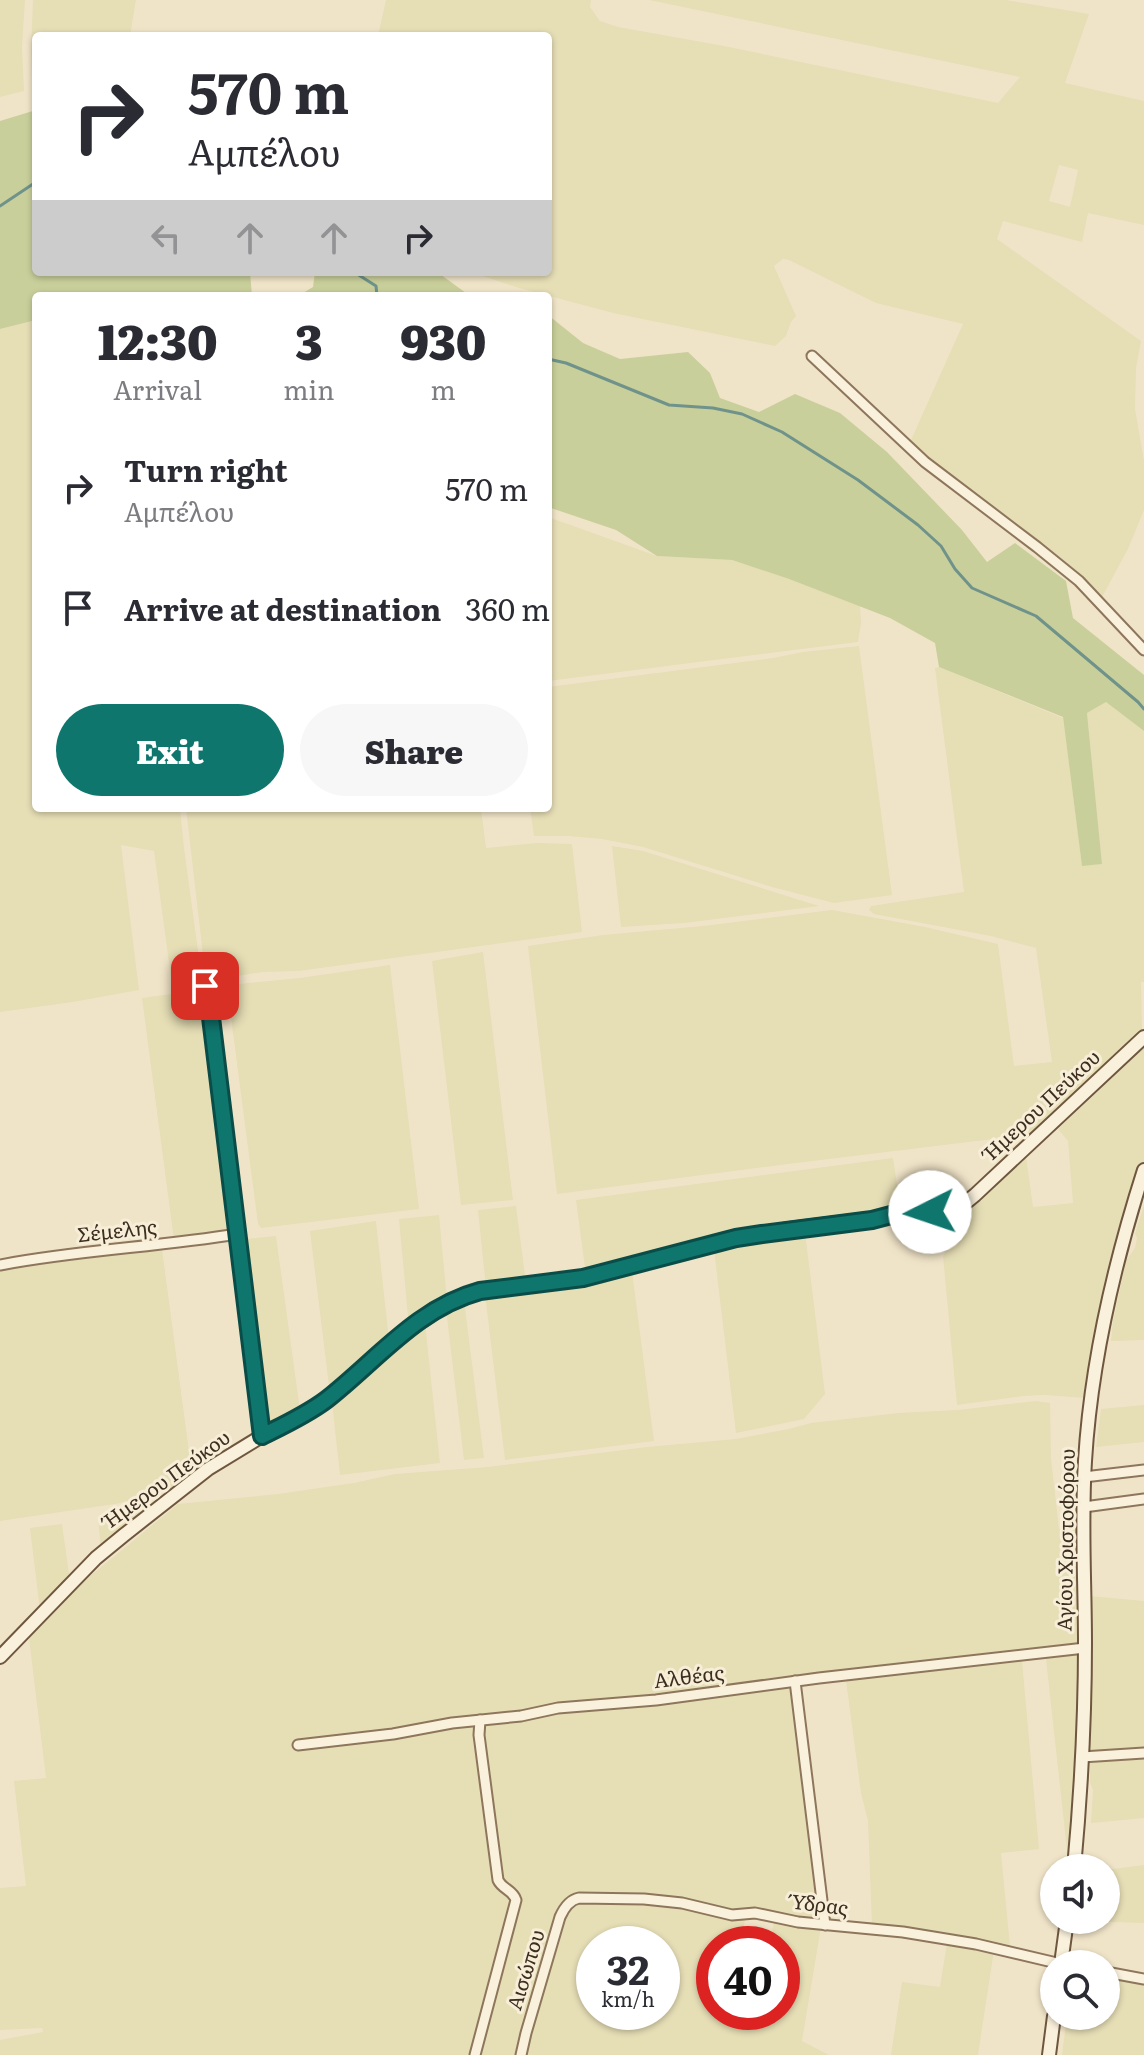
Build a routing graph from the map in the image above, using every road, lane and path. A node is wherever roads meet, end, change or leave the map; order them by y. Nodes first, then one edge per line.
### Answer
1 (812, 356) dead end
2 (1144, 650) edge
3 (205, 986) dead end
4 (1144, 1037) edge
5 (1144, 1170) edge
6 (237, 1234) junction
7 (0, 1265) edge
8 (262, 1436) junction
9 (1144, 1470) edge
10 (1084, 1477) junction
11 (1144, 1499) edge
12 (1084, 1507) junction
13 (1085, 1648) junction
14 (0, 1657) edge
15 (795, 1681) junction
16 (480, 1720) junction
17 (298, 1745) dead end
18 (1144, 1753) edge
19 (1082, 1757) junction
20 (1075, 1854) edge
21 (574, 1899) joint
22 (825, 1925) junction
23 (1040, 1959) edge
24 (1120, 1975) edge
25 (1144, 1979) edge
26 (1052, 2030) edge
27 (475, 2055) edge
28 (522, 2055) edge
29 (1049, 2055) edge

1 - 2 street
3 - 6 street
4 - 8 street, Ήμερου Πεύκου
5 - 10 street, Αγίου Χριστοφόρου
6 - 7 street, Σέμελης
6 - 8 street
8 - 14 street, Ήμερου Πεύκου
9 - 10 street
10 - 12 street, Αγίου Χριστοφόρου
11 - 12 street
12 - 13 street, Αγίου Χριστοφόρου
13 - 15 street, Αλθέας
13 - 19 street, Αγίου Χριστοφόρου
15 - 16 street, Αλθέας
15 - 22 street
16 - 17 street, Αλθέας
16 - 27 street
18 - 19 street
19 - 20 street, Αγίου Χριστοφόρου
21 - 22 street, Ύδρας
21 - 28 street, Αισώπου
22 - 23 street, Ύδρας
24 - 25 street
26 - 29 street

